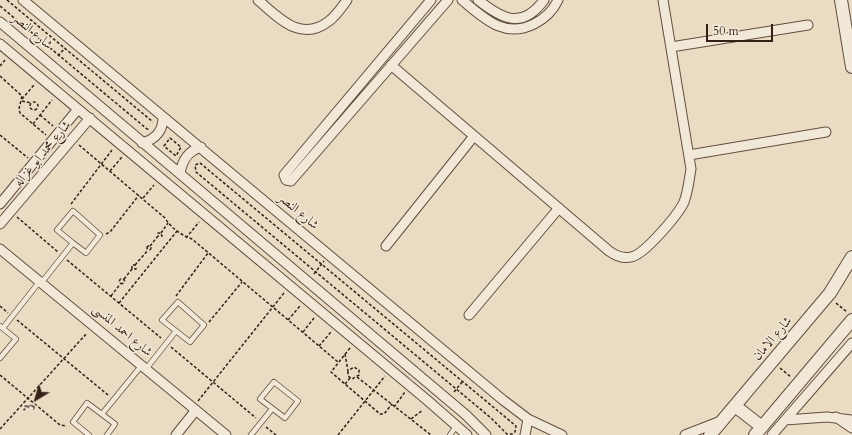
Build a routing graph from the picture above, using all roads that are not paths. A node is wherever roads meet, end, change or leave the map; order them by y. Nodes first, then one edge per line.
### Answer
1 (23, 0) edge
2 (258, 0) edge
3 (347, 0) edge
4 (431, 0) edge
5 (448, 0) edge
6 (462, 0) edge
7 (478, 0) edge
8 (544, 0) edge
9 (558, 0) edge
10 (663, 0) edge
11 (840, 0) edge
12 (0, 22) edge
13 (412, 22) junction
14 (808, 25) dead end
15 (422, 30) junction
16 (849, 31) edge
17 (0, 44) edge
18 (671, 47) junction
19 (35, 52) junction
20 (24, 64) junction
21 (391, 65) junction
22 (852, 67) edge
23 (78, 109) junction
24 (163, 117) junction
25 (90, 118) junction
26 (826, 132) dead end
27 (474, 136) junction
28 (314, 139) junction
29 (142, 143) junction
30 (322, 145) junction
31 (201, 148) junction
32 (689, 155) junction
33 (180, 174) junction
34 (0, 204) edge
35 (558, 208) junction
36 (0, 224) edge
37 (73, 243) junction
38 (386, 246) dead end
39 (0, 249) edge
40 (852, 257) edge
41 (284, 262) junction
42 (276, 273) junction
43 (41, 281) junction
44 (470, 315) dead end
45 (850, 316) edge
46 (1, 327) edge
47 (176, 331) junction
48 (852, 343) edge
49 (0, 358) edge
50 (144, 367) junction
51 (735, 406) junction
52 (195, 409) junction
53 (272, 409) junction
54 (102, 414) junction
55 (836, 417) junction
56 (528, 419) junction
57 (722, 420) junction
58 (785, 420) junction
59 (852, 420) edge
60 (457, 426) junction
61 (852, 428) edge
62 (758, 431) edge
63 (89, 435) edge
64 (107, 435) edge
65 (176, 435) edge
66 (226, 435) edge
67 (251, 435) edge
68 (450, 435) edge
69 (467, 435) edge
70 (486, 435) edge
71 (525, 435) edge
72 (562, 435) edge
73 (685, 435) edge
74 (710, 435) edge
75 (772, 435) edge

1 - 24 street, شارع النصر
2 - 3 street
4 - 13 street
5 - 15 street
6 - 9 street
7 - 8 street
10 - 18 street
11 - 16 street
12 - 19 street, شارع النصر
13 - 15 street
13 - 28 street
14 - 18 street
15 - 21 street
16 - 22 street
17 - 20 street
18 - 32 street
19 - 20 street
19 - 29 street, شارع النصر
20 - 23 street
21 - 27 street
21 - 30 street
23 - 25 street
23 - 34 street, شارع محمد ابو غزاله
24 - 29 street
24 - 31 street, شارع النصر
25 - 36 street, شارع محمد ابو غزاله
25 - 42 street
26 - 32 street
27 - 35 street
27 - 38 street
28 - 30 street
28 - 30 street
29 - 33 street, شارع النصر
31 - 33 street
31 - 56 street, شارع النصر
32 - 35 street
33 - 41 street, شارع النصر
35 - 44 street
37 - 37 lane
37 - 43 lane
39 - 43 street, شارع احمد المنسى
40 - 51 street, شارع الامان
41 - 42 street
41 - 70 street, شارع النصر
42 - 60 street
43 - 46 lane
43 - 50 street, شارع احمد المنسى
45 - 62 street
46 - 49 lane
47 - 47 lane
47 - 50 lane
48 - 58 street
50 - 52 street, شارع احمد المنسى
50 - 54 lane
51 - 57 street, شارع الامان
51 - 62 street
52 - 65 street
52 - 66 street, شارع احمد المنسى
53 - 53 lane
53 - 67 lane
54 - 63 lane
54 - 64 lane
55 - 58 street
55 - 59 street
55 - 61 street
56 - 71 street
56 - 72 street, شارع النصر
57 - 73 street
57 - 74 street, شارع الامان
58 - 75 street
60 - 68 lane
60 - 69 street
62 - 75 street

